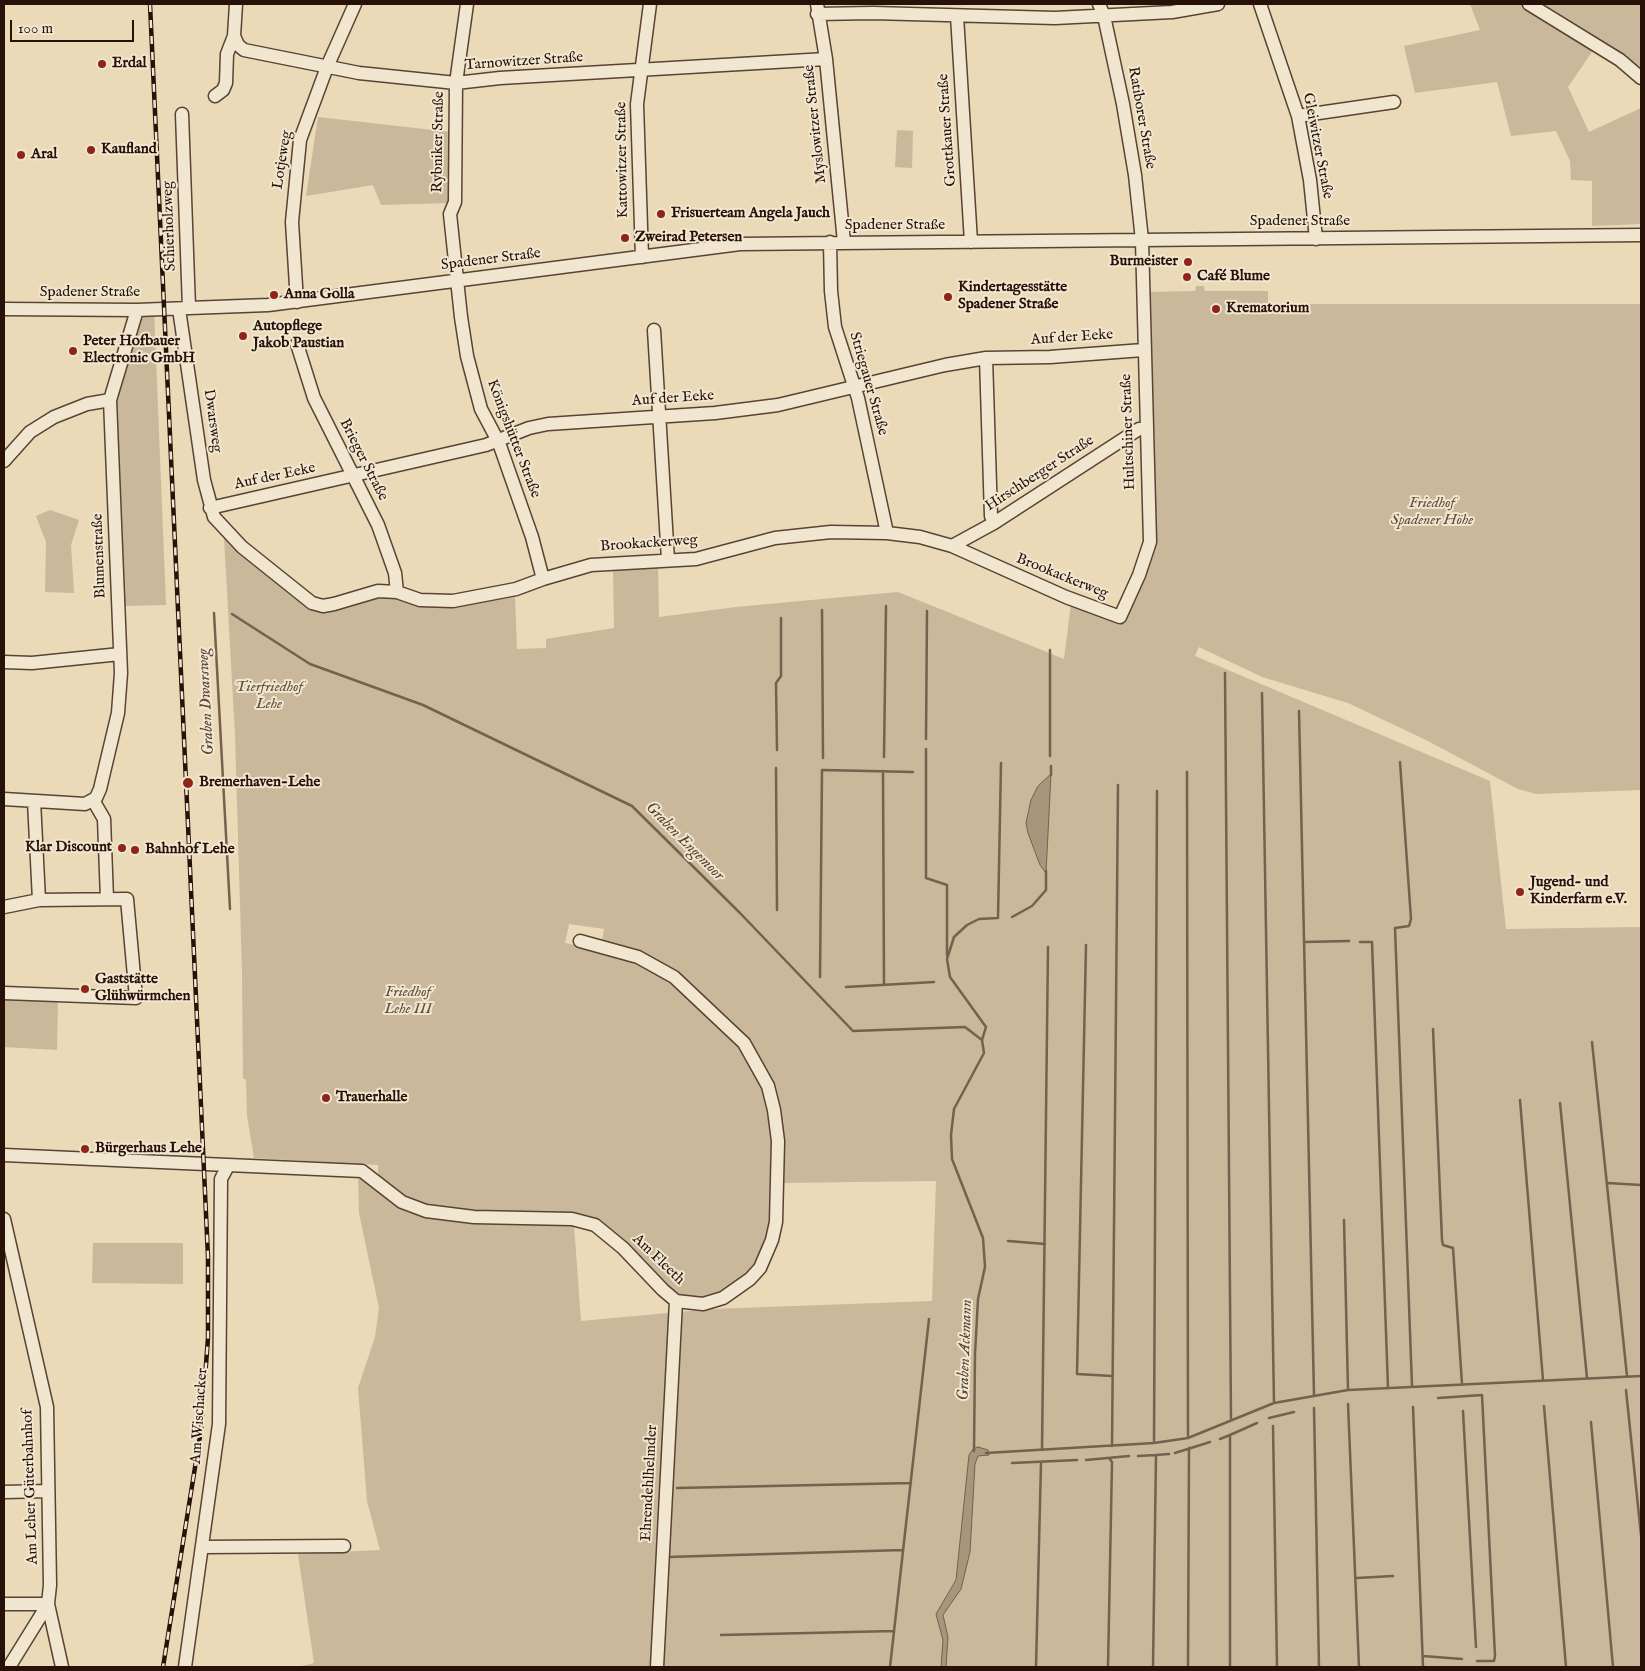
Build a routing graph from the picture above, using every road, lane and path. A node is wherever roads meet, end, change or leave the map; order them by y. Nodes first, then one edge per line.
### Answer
1 (236, 4) edge
2 (355, 4) edge
3 (468, 4) edge
4 (650, 4) edge
5 (1218, 4) edge
6 (1260, 4) edge
7 (1529, 4) edge
8 (817, 9) edge
9 (1102, 10) edge
10 (957, 16) junction
11 (234, 36) junction
12 (826, 59) junction
13 (327, 67) junction
14 (642, 70) junction
15 (1641, 78) edge
16 (456, 83) junction
17 (215, 96) dead end
18 (1394, 102) dead end
19 (182, 114) dead end
20 (1298, 116) junction
21 (1641, 235) edge
22 (1316, 238) junction
23 (1142, 240) junction
24 (830, 242) junction
25 (844, 242) junction
26 (971, 242) junction
27 (642, 257) junction
28 (457, 280) junction
29 (297, 302) junction
30 (184, 308) junction
31 (4, 309) edge
32 (137, 310) junction
33 (654, 330) dead end
34 (297, 344) dead end
35 (1143, 350) junction
36 (986, 358) junction
37 (853, 388) junction
38 (110, 400) junction
39 (661, 416) junction
40 (1146, 429) junction
41 (497, 439) junction
42 (4, 461) edge
43 (355, 476) junction
44 (210, 508) junction
45 (994, 523) junction
46 (887, 532) junction
47 (952, 546) junction
48 (668, 560) junction
49 (543, 578) junction
50 (397, 592) junction
51 (1120, 617) joint
52 (120, 654) junction
53 (4, 662) edge
54 (4, 799) edge
55 (93, 800) junction
56 (34, 801) junction
57 (107, 899) junction
58 (39, 900) junction
59 (4, 907) edge
60 (580, 941) dead end
61 (4, 993) edge
62 (4, 1155) edge
63 (228, 1166) junction
64 (4, 1219) edge
65 (676, 1301) junction
66 (48, 1491) junction
67 (4, 1492) edge
68 (344, 1546) dead end
69 (203, 1548) junction
70 (4, 1604) edge
71 (48, 1604) junction
72 (9, 1667) edge
73 (62, 1667) edge
74 (185, 1667) edge
75 (657, 1667) edge

1 - 11 street
2 - 13 street, Lotjeweg
3 - 16 street, Rybniker Straße
4 - 14 street, Kattowitzer Straße
5 - 9 street
6 - 20 street, Gleiwitzer Straße
7 - 15 street
8 - 10 street
8 - 12 street, Myslowitzer Straße
9 - 10 street
9 - 23 street, Ratiborer Straße
10 - 26 street, Grottkauer Straße
11 - 13 street, Tarnowitzer Straße
11 - 17 street
12 - 14 street, Tarnowitzer Straße
12 - 25 street, Myslowitzer Straße
13 - 16 street, Tarnowitzer Straße
13 - 29 street, Lotjeweg
14 - 16 street, Tarnowitzer Straße
14 - 27 street, Kattowitzer Straße
16 - 28 street, Rybniker Straße
18 - 20 street
19 - 30 street, Schierholzweg
20 - 22 street, Gleiwitzer Straße
21 - 22 street, Spadener Straße
22 - 23 street, Spadener Straße
23 - 26 street, Spadener Straße
23 - 35 street, Hultschiner Straße
24 - 25 street, Spadener Straße
24 - 27 street, Spadener Straße
24 - 37 street, Striegauer Straße
25 - 26 street, Spadener Straße
27 - 28 street, Spadener Straße
28 - 29 street, Spadener Straße
28 - 41 street, Königshütter Straße
29 - 30 street, Spadener Straße
30 - 32 street, Spadener Straße
30 - 44 street, Dwarsweg
31 - 32 street, Spadener Straße
32 - 38 street, Blumenstraße
33 - 39 street
34 - 43 street, Brieger Straße
35 - 36 street, Auf der Eeke
35 - 40 street, Hultschiner Straße
36 - 37 street, Auf der Eeke
36 - 45 street
37 - 39 street, Auf der Eeke
37 - 46 street, Striegauer Straße
38 - 42 street
38 - 52 street, Blumenstraße
39 - 41 street, Auf der Eeke
39 - 48 street
40 - 45 street, Hirschberger Straße
40 - 51 street, Hultschiner Straße
41 - 43 street, Auf der Eeke
41 - 49 street, Königshütter Straße
43 - 44 street, Auf der Eeke
43 - 50 street, Brieger Straße
44 - 50 street, Brookackerweg
45 - 47 street, Hirschberger Straße
46 - 47 street, Brookackerweg
46 - 48 street, Brookackerweg
47 - 51 street, Brookackerweg
48 - 49 street, Brookackerweg
49 - 50 street, Brookackerweg
52 - 53 street
52 - 55 street, Blumenstraße
54 - 56 street
55 - 56 street
55 - 57 street
56 - 58 street
57 - 58 street
57 - 61 street
58 - 59 street
60 - 65 street, Am Fleeth
62 - 63 street, Am Fleeth
63 - 65 street, Am Fleeth
63 - 69 street, Am Wischacker
64 - 66 street, Am Leher Güterbahnhof
65 - 75 street, Ehrendehlhelmder
66 - 67 street
66 - 71 street, Am Leher Güterbahnhof
68 - 69 street
69 - 74 street, Am Wischacker
70 - 71 street
71 - 72 street
71 - 73 street, Am Leher Güterbahnhof

